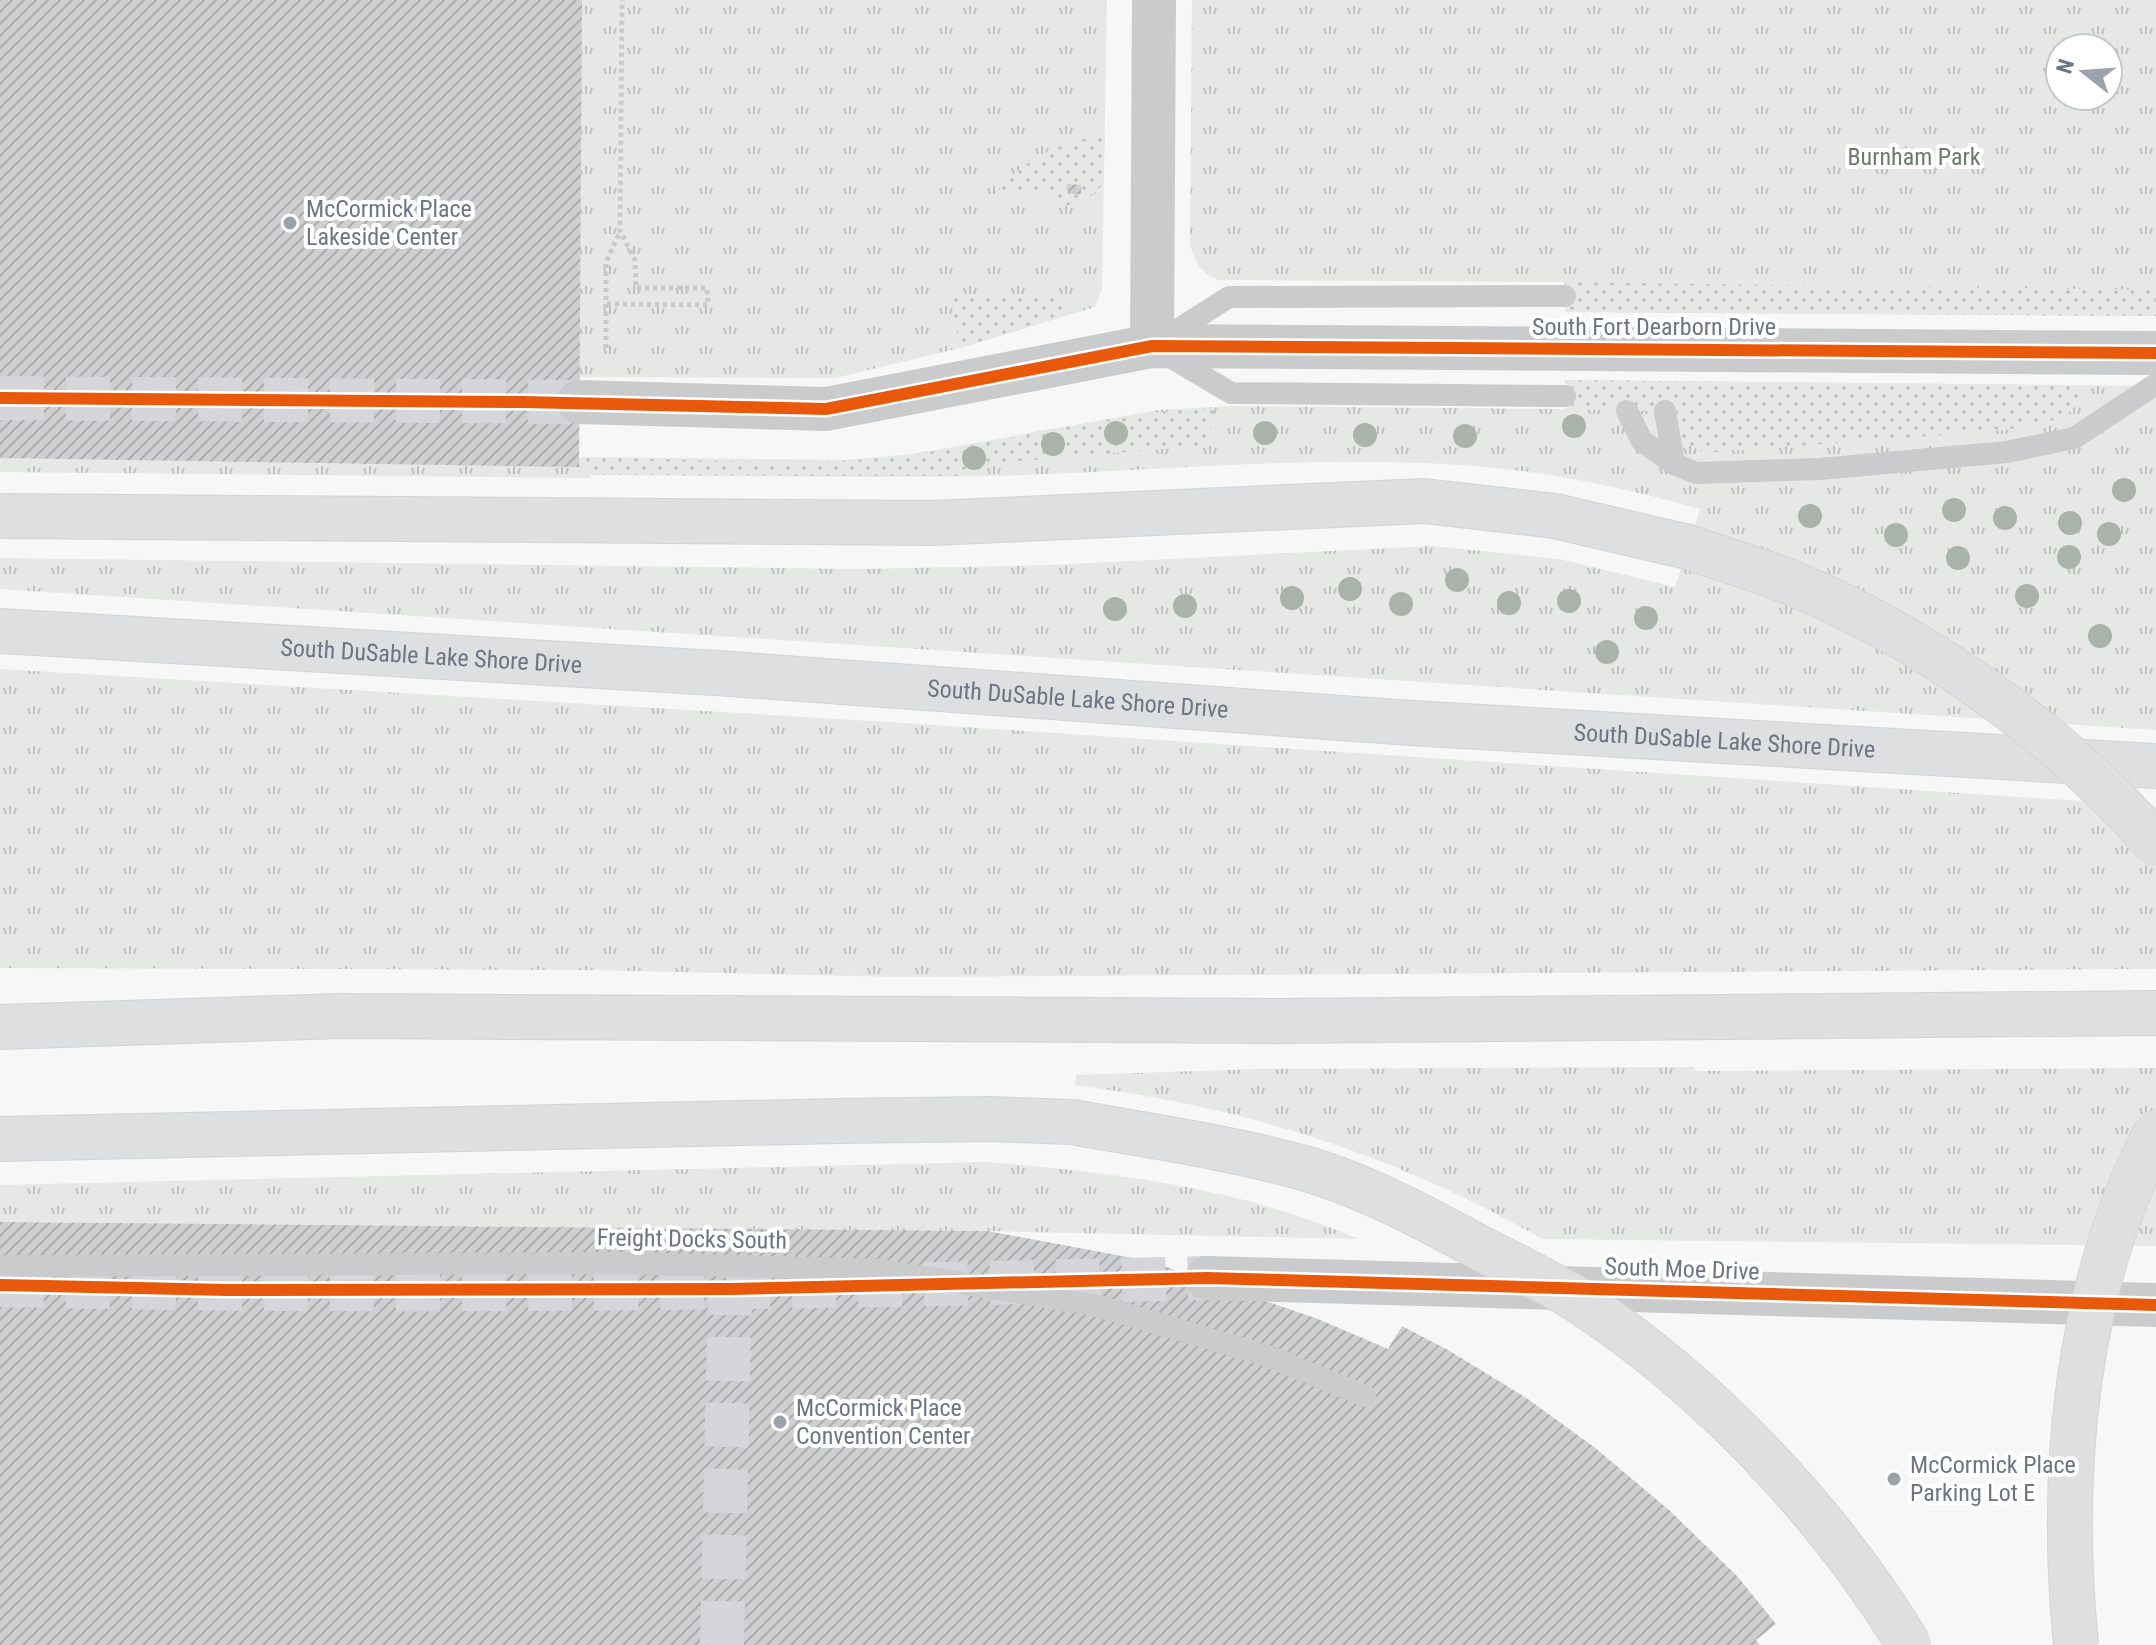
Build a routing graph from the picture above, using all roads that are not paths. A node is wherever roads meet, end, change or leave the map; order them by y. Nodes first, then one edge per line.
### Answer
1 (1154, 0) edge
2 (1565, 296) dead end
3 (1152, 346) junction
4 (2156, 353) edge
5 (2156, 384) edge
6 (1565, 396) dead end
7 (579, 402) tunnel mouth
8 (1627, 411) dead end
9 (1665, 411) dead end
10 (1674, 464) junction
11 (0, 516) edge
12 (0, 631) edge
13 (2156, 766) edge
14 (2156, 844) edge
15 (2156, 1013) edge
16 (0, 1027) edge
17 (2156, 1132) edge
18 (0, 1139) edge
19 (0, 1266) edge
20 (1207, 1278) tunnel mouth
21 (2156, 1305) edge
22 (1365, 1396) dead end
23 (1909, 1645) edge
24 (2076, 1645) edge

1 - 3 street
2 - 3 lane
3 - 4 street, South Fort Dearborn Drive
3 - 6 lane
3 - 7 street, South Fort Dearborn Drive
5 - 10 lane
8 - 10 lane
9 - 10 lane
11 - 14 highway, bridge
12 - 13 highway, South DuSable Lake Shore Drive
15 - 16 highway
17 - 24 highway, bridge
18 - 23 highway, bridge
19 - 22 lane, Freight Docks South
20 - 21 street, South Moe Drive

